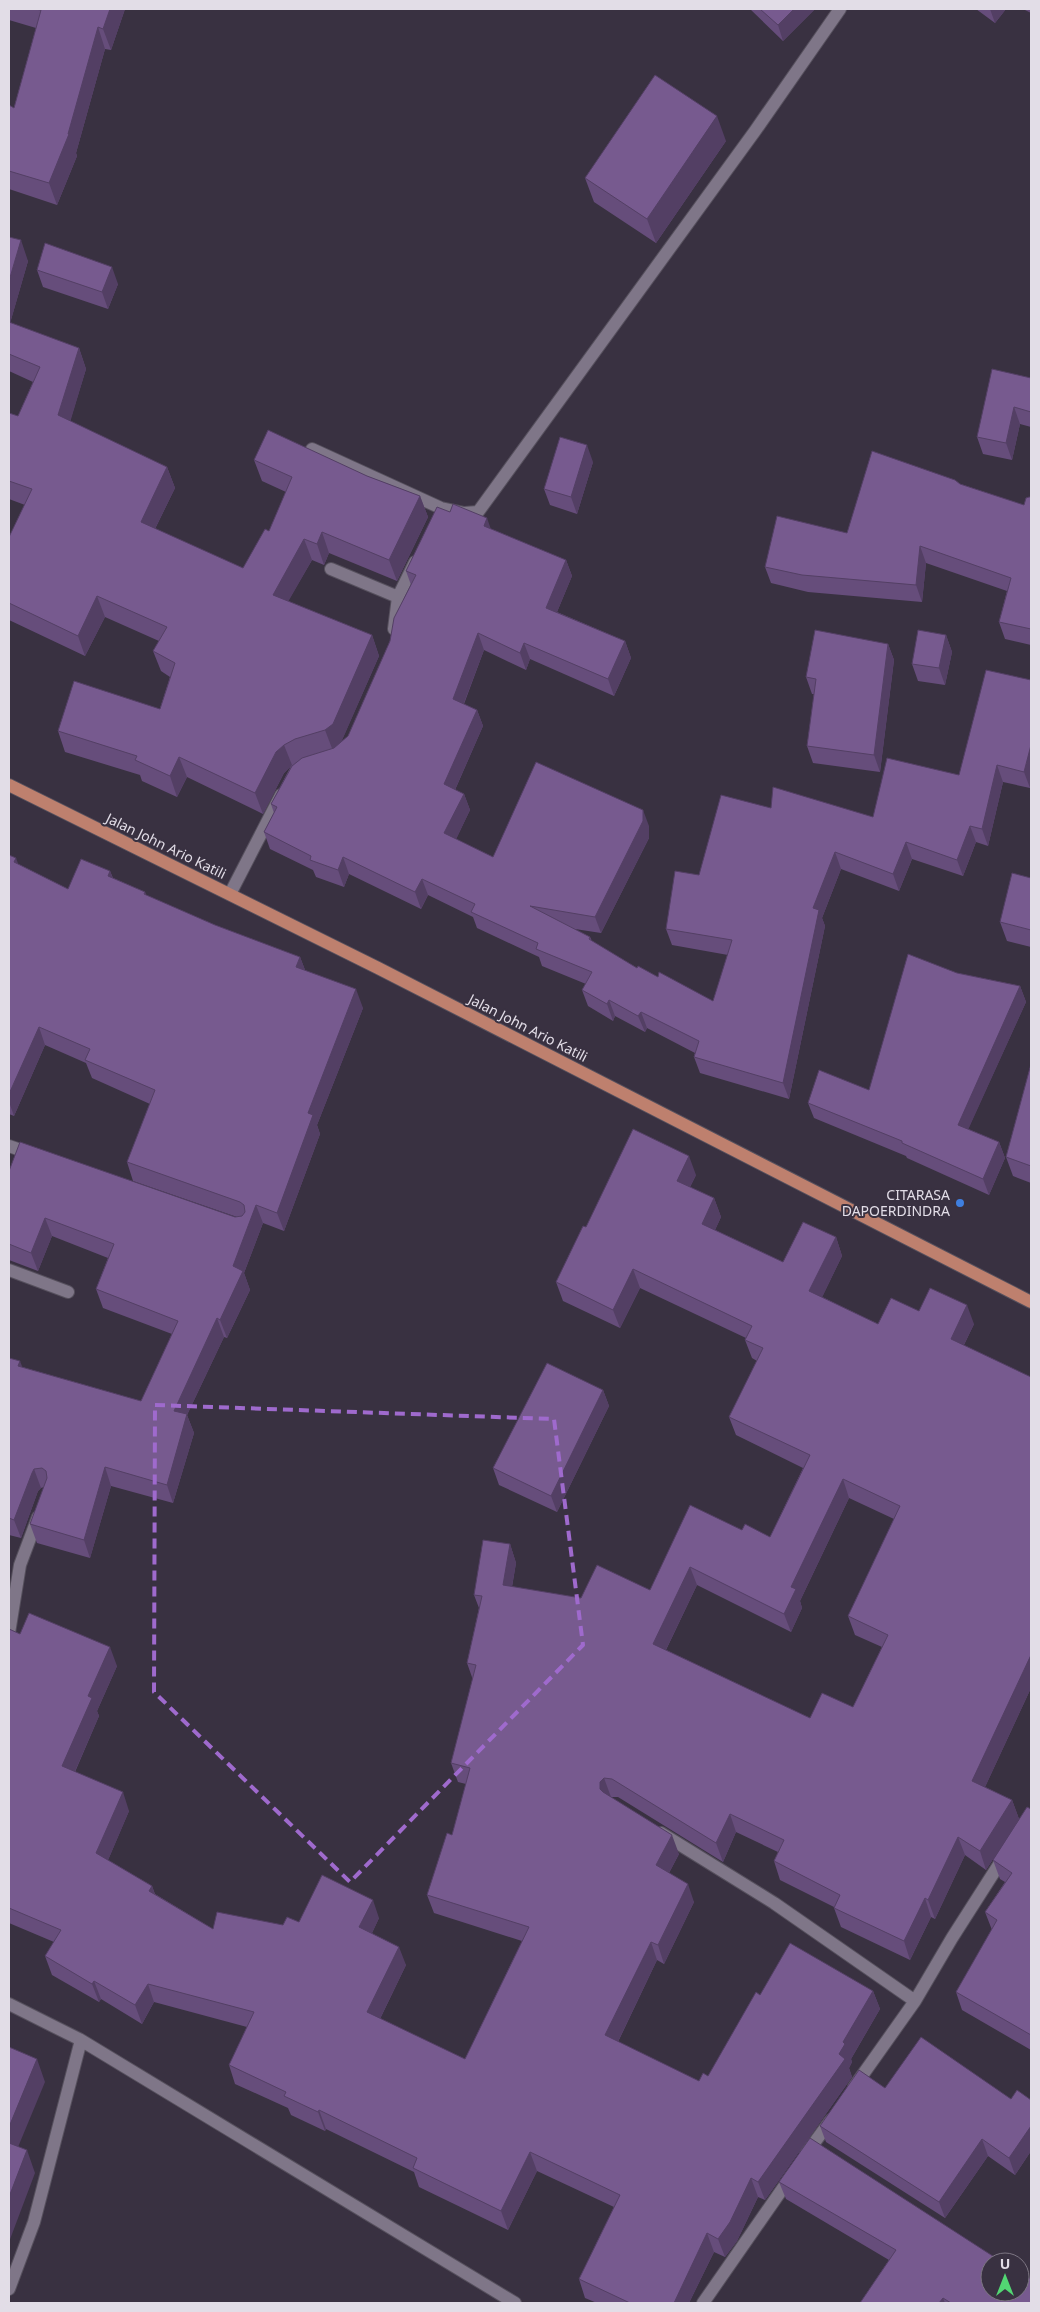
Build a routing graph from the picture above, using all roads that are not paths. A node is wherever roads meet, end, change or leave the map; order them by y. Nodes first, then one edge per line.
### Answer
1 (840, 9) edge
2 (312, 449) edge
3 (419, 552) edge
4 (331, 569) dead end
5 (398, 597) junction
6 (391, 644) edge
7 (9, 785) edge
8 (286, 786) edge
9 (230, 894) junction
10 (9, 1146) edge
11 (46, 1159) edge
12 (9, 1270) edge
13 (68, 1292) dead end
14 (1031, 1302) edge
15 (43, 1503) edge
16 (9, 1633) edge
17 (648, 1825) edge
18 (1010, 1848) edge
19 (916, 2001) junction
20 (9, 2004) edge
21 (81, 2040) junction
22 (847, 2096) edge
23 (836, 2112) edge
24 (9, 2288) edge
25 (515, 2303) edge
26 (702, 2303) edge

1 - 2 street
3 - 5 street
4 - 5 street
5 - 6 street
7 - 9 main road, Jalan John Ario Katili
8 - 9 street
9 - 14 main road, Jalan John Ario Katili
10 - 11 street
12 - 13 street
15 - 16 street
17 - 19 street
18 - 19 street
19 - 22 street
20 - 21 street
21 - 24 street
21 - 25 street
23 - 26 street

